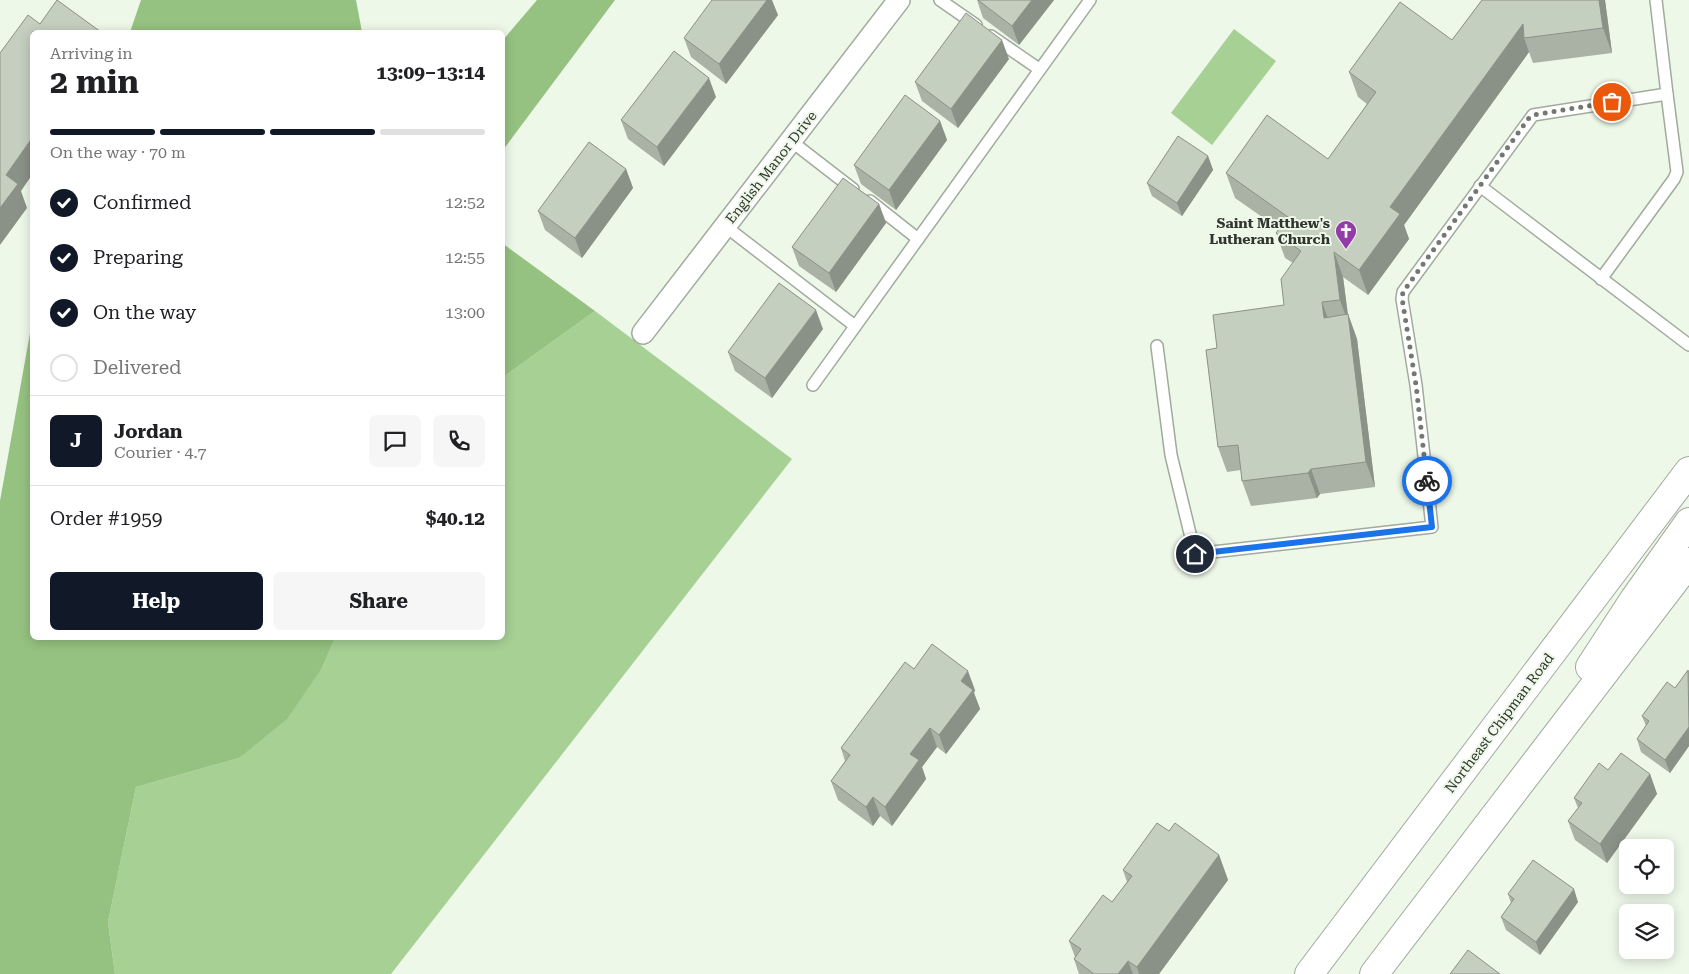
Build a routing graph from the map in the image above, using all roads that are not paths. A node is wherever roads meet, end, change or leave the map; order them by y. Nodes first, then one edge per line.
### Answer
1 (899, 0) edge
2 (940, 0) edge
3 (1090, 0) edge
4 (1656, 0) edge
5 (1039, 69) junction
6 (1667, 94) junction
7 (791, 141) junction
8 (1480, 186) junction
9 (725, 226) junction
10 (918, 239) junction
11 (1601, 279) junction
12 (855, 326) junction
13 (643, 333) dead end
14 (1689, 345) edge
15 (1157, 346) dead end
16 (814, 385) dead end
17 (1689, 471) edge
18 (1689, 522) edge
19 (1689, 562) edge
20 (1563, 728) junction
21 (1308, 974) edge
22 (1374, 974) edge

1 - 7 street, English Manor Drive
2 - 5 lane
3 - 5 lane
4 - 6 lane
5 - 10 lane
6 - 8 lane
6 - 11 lane
7 - 9 street, English Manor Drive
7 - 10 lane
8 - 11 lane
8 - 15 lane
9 - 12 lane
9 - 13 street, English Manor Drive
10 - 12 lane
11 - 14 lane
12 - 16 lane
17 - 21 main road, Northeast Chipman Road
18 - 20 main road
19 - 20 main road
20 - 22 main road

